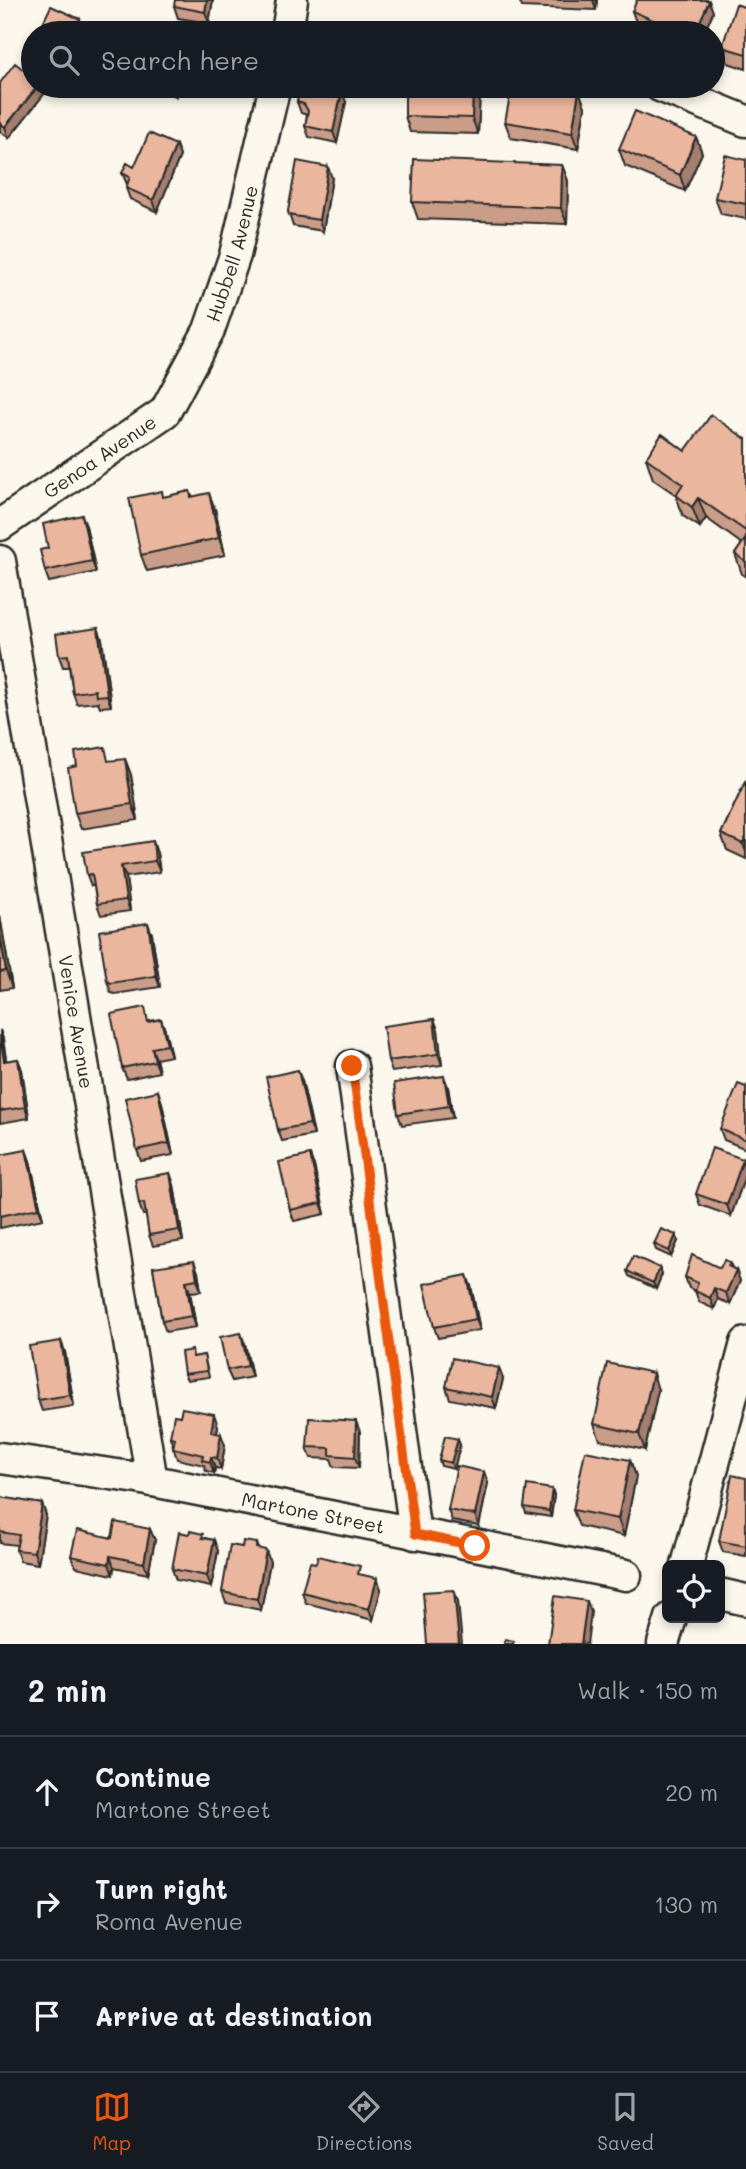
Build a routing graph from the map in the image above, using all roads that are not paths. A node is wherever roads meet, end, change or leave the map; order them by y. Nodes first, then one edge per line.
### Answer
1 (292, 0) edge
2 (289, 21) edge
3 (272, 98) edge
4 (689, 98) edge
5 (746, 121) edge
6 (165, 412) joint
7 (0, 525) edge
8 (0, 561) edge
9 (352, 1066) dead end
10 (746, 1343) edge
11 (0, 1458) edge
12 (152, 1481) junction
13 (415, 1534) junction
14 (688, 1560) edge
15 (626, 1575) dead end
16 (725, 1595) edge
17 (746, 1600) edge
18 (669, 1623) edge
19 (663, 1644) edge

1 - 2 street
3 - 6 street, Hubbell Avenue
4 - 5 street
6 - 7 street, Genoa Avenue
8 - 12 street, Venice Avenue
9 - 13 street
10 - 14 street
11 - 12 street, Martone Street
12 - 13 street, Martone Street
13 - 15 street, Martone Street
16 - 17 street
18 - 19 street

